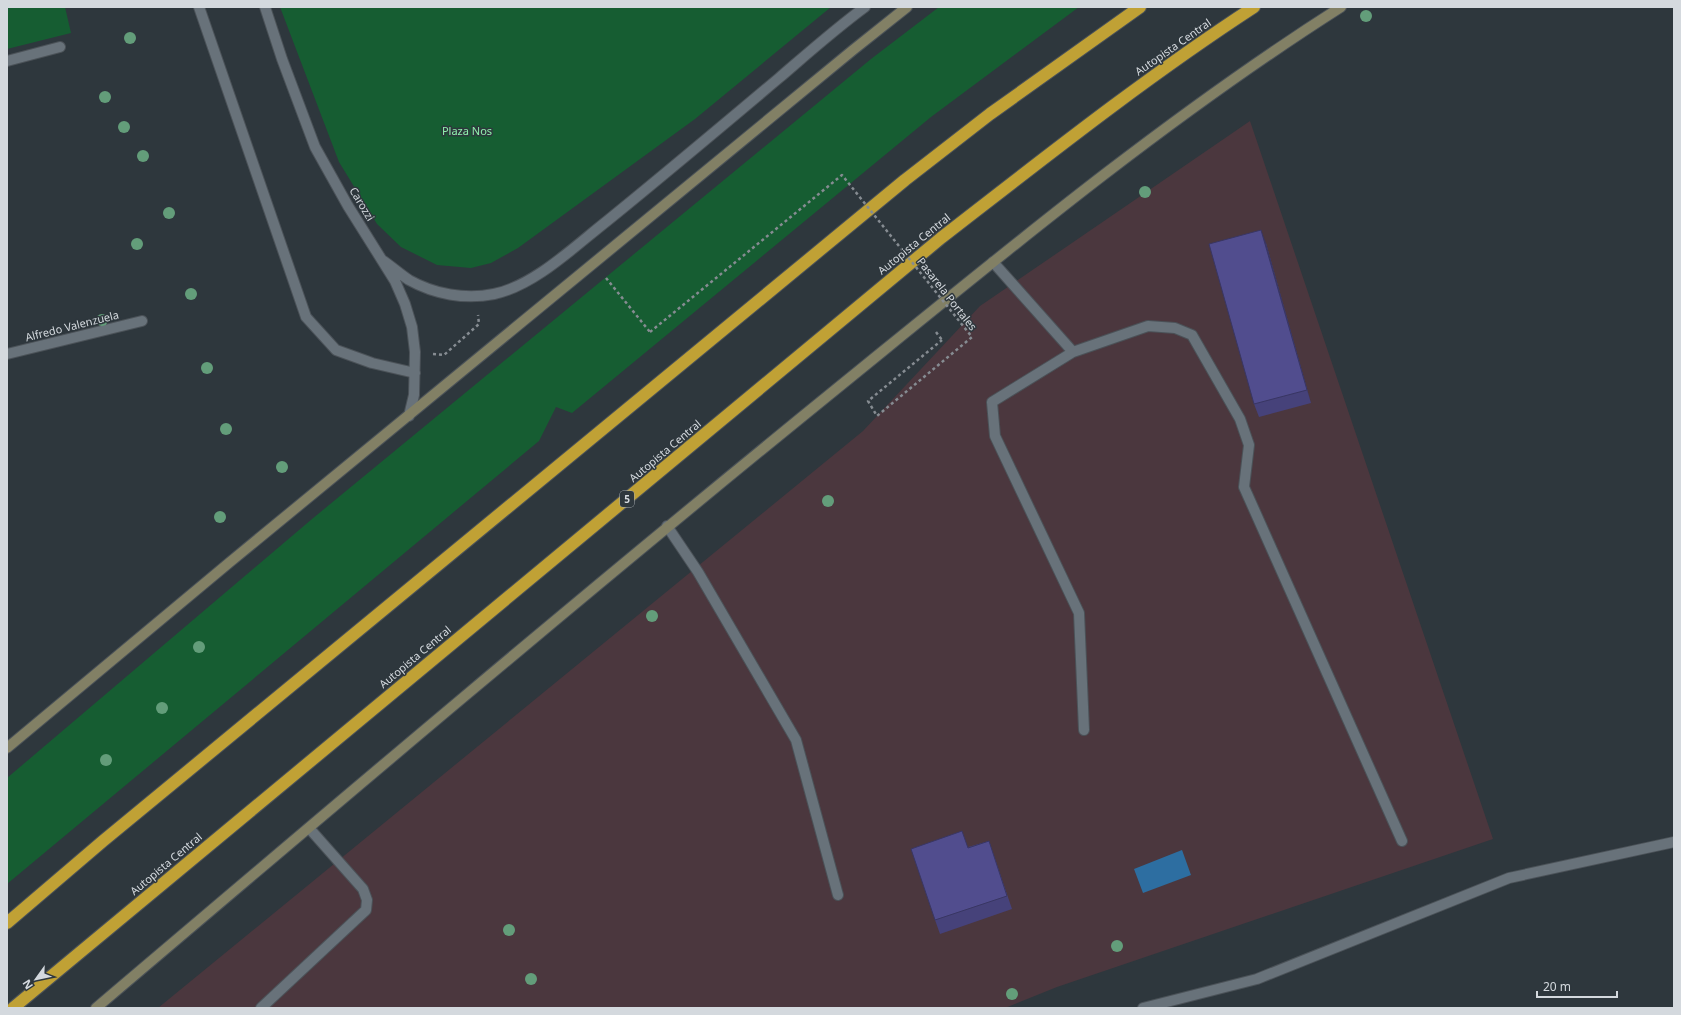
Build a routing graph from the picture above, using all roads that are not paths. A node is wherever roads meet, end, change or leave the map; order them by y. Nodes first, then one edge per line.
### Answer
1 (199, 7) edge
2 (265, 7) edge
3 (865, 7) edge
4 (907, 7) edge
5 (1140, 7) edge
6 (1254, 7) edge
7 (1340, 7) edge
8 (60, 47) dead end
9 (7, 61) edge
10 (382, 260) junction
11 (994, 262) junction
12 (142, 321) dead end
13 (1073, 352) junction
14 (7, 354) edge
15 (415, 373) junction
16 (409, 416) junction
17 (667, 526) junction
18 (1084, 730) dead end
19 (7, 748) edge
20 (309, 828) junction
21 (1402, 842) dead end
22 (1674, 842) edge
23 (838, 895) dead end
24 (7, 923) edge
25 (13, 1008) edge
26 (96, 1008) edge
27 (261, 1008) edge
28 (1143, 1008) edge

1 - 15 street
2 - 10 street, Carozzi
3 - 10 street
4 - 16 main road
5 - 24 highway
6 - 25 highway, Autopista Central / 5
7 - 11 main road
8 - 9 street
10 - 15 street, Carozzi
11 - 13 street
11 - 17 main road
12 - 14 street, Alfredo Valenzuela
13 - 18 street
13 - 21 street
15 - 16 street, Carozzi
16 - 19 main road
17 - 20 main road
17 - 23 street
20 - 26 main road
20 - 27 street
22 - 28 street

